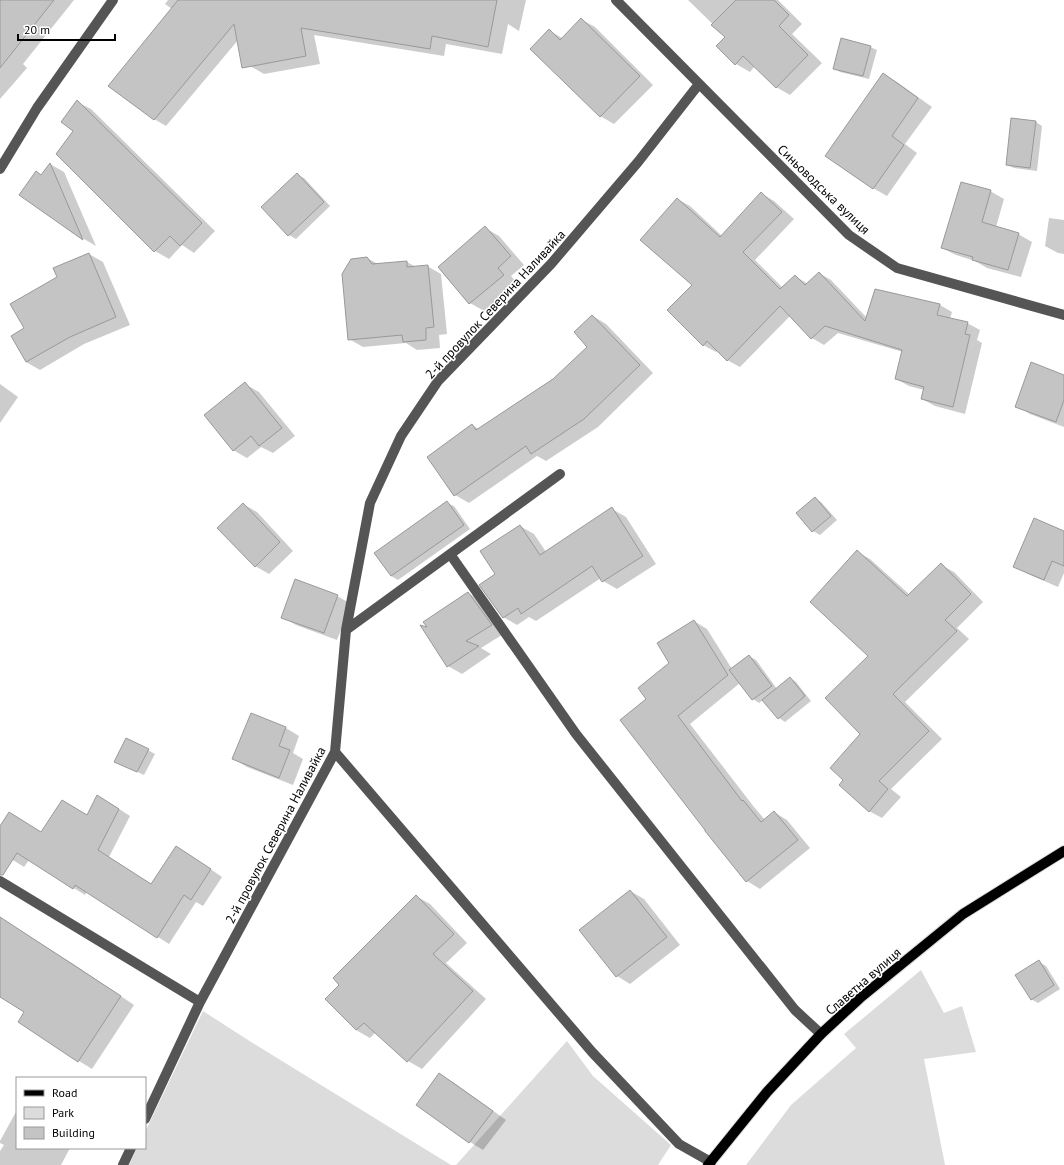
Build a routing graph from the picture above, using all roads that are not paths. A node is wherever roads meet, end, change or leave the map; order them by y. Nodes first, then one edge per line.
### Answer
1 (113, 0) edge
2 (616, 0) edge
3 (699, 84) junction
4 (0, 169) edge
5 (1064, 315) edge
6 (560, 474) dead end
7 (450, 554) junction
8 (346, 630) junction
9 (335, 752) junction
10 (1064, 851) edge
11 (0, 881) edge
12 (200, 1002) junction
13 (822, 1034) junction
14 (146, 1117) edge
15 (131, 1149) edge
16 (710, 1163) edge
17 (123, 1165) edge

1 - 4 street
2 - 3 street, Синьоводська вулиця
3 - 5 street, Синьоводська вулиця
3 - 8 street, 2-й провулок Северина Наливайка
6 - 7 street
7 - 8 street
7 - 13 street
8 - 9 street, 2-й провулок Северина Наливайка
9 - 12 street, 2-й провулок Северина Наливайка
9 - 16 street
10 - 13 main road, Славетна вулиця
11 - 12 street
12 - 14 street, 2-й провулок Северина Наливайка
13 - 16 main road, Славетна вулиця
15 - 17 street

